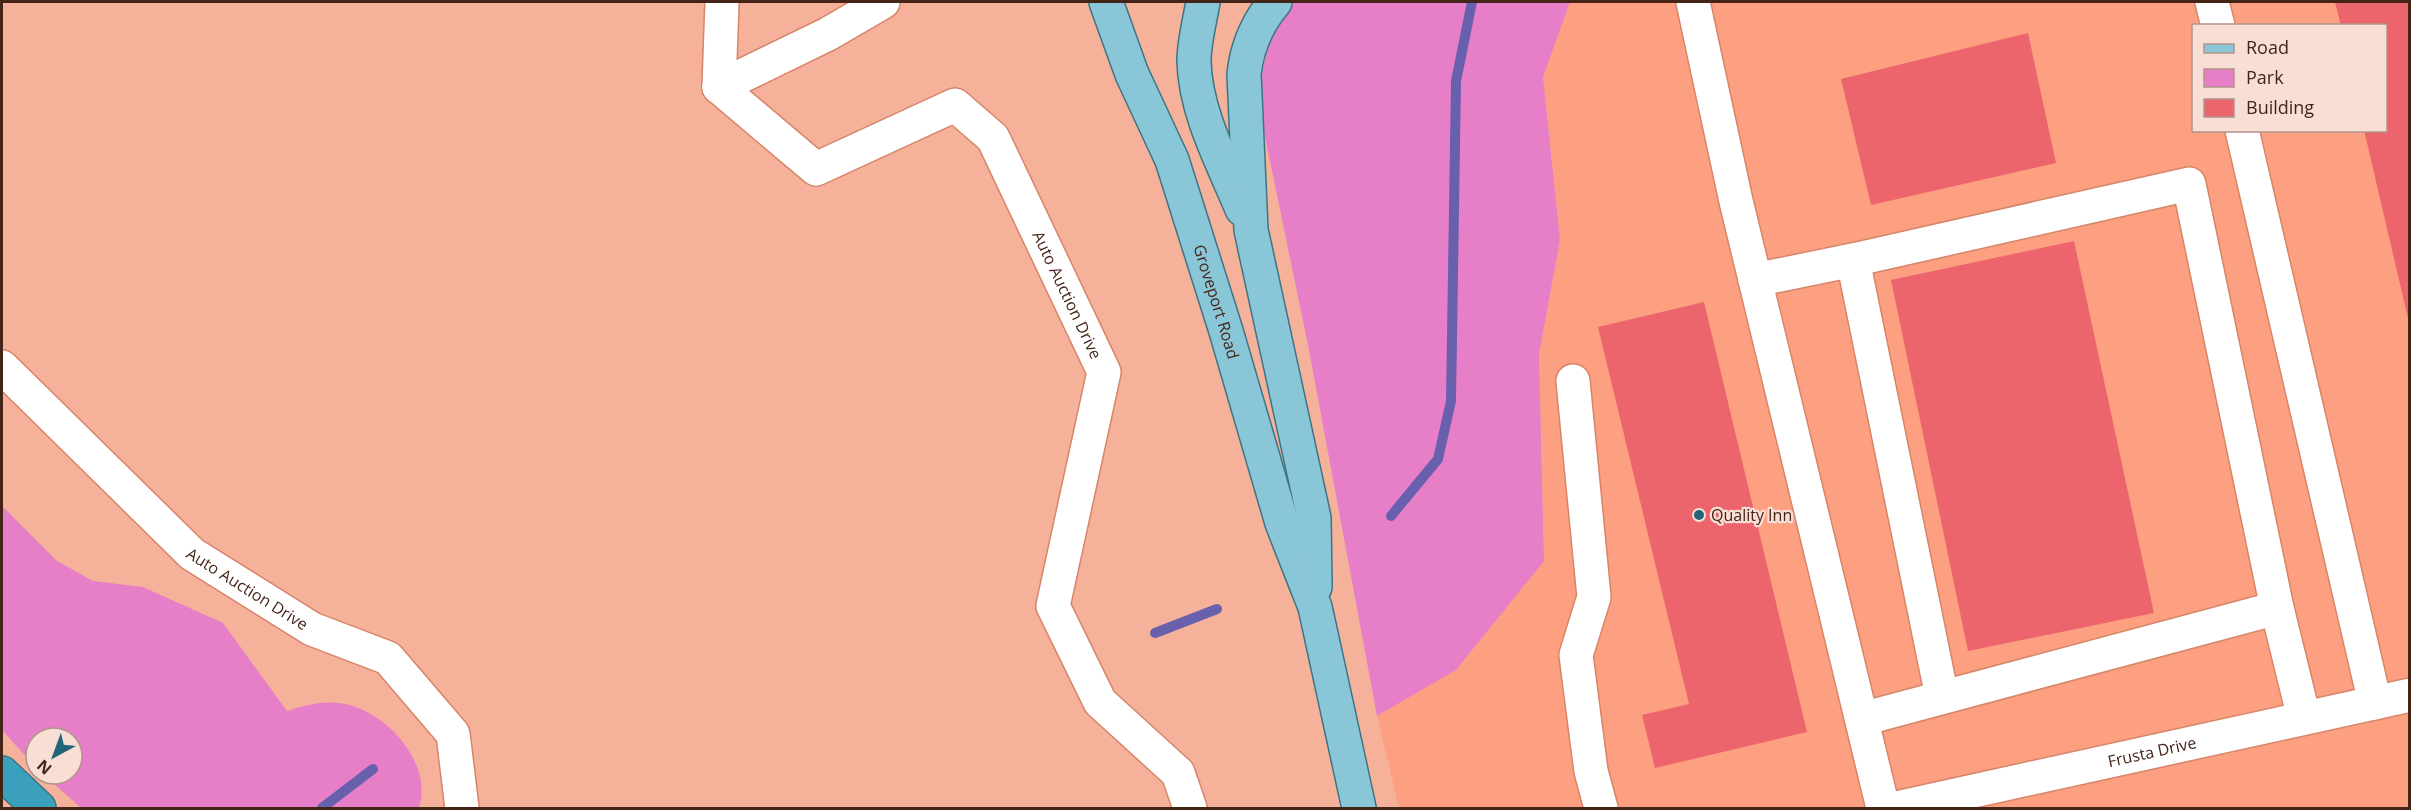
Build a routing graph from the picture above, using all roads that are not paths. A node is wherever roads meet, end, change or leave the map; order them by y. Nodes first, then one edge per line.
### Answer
1 (722, 2) edge
2 (1106, 2) edge
3 (1203, 2) edge
4 (1275, 2) edge
5 (1693, 2) edge
6 (2212, 2) edge
7 (885, 3) edge
8 (2218, 24) edge
9 (718, 87) junction
10 (2242, 132) edge
11 (1251, 230) junction
12 (1853, 260) junction
13 (1755, 280) junction
14 (2, 367) edge
15 (1573, 381) dead end
16 (1315, 607) junction
17 (2277, 608) junction
18 (2409, 695) edge
19 (1942, 697) junction
20 (2375, 702) junction
21 (2304, 718) junction
22 (1862, 719) junction
23 (2, 773) edge
24 (39, 808) edge
25 (462, 808) edge
26 (1190, 808) edge
27 (1359, 808) edge
28 (1601, 808) edge
29 (1883, 808) edge
30 (1896, 808) edge

1 - 9 street
2 - 16 main road, Groveport Road
3 - 11 main road, Groveport Road
4 - 11 main road, Groveport Road
5 - 13 street
6 - 8 street
7 - 9 street
9 - 26 street, Auto Auction Drive
10 - 20 street
11 - 16 main road, Groveport Road
12 - 13 street
12 - 17 street
12 - 19 street
13 - 22 street
14 - 25 street, Auto Auction Drive
15 - 28 street
16 - 27 main road, Groveport Road
17 - 19 street
17 - 21 street
18 - 20 street, Frusta Drive
19 - 22 street
20 - 21 street, Frusta Drive
21 - 30 street, Frusta Drive
22 - 29 street
23 - 24 highway

